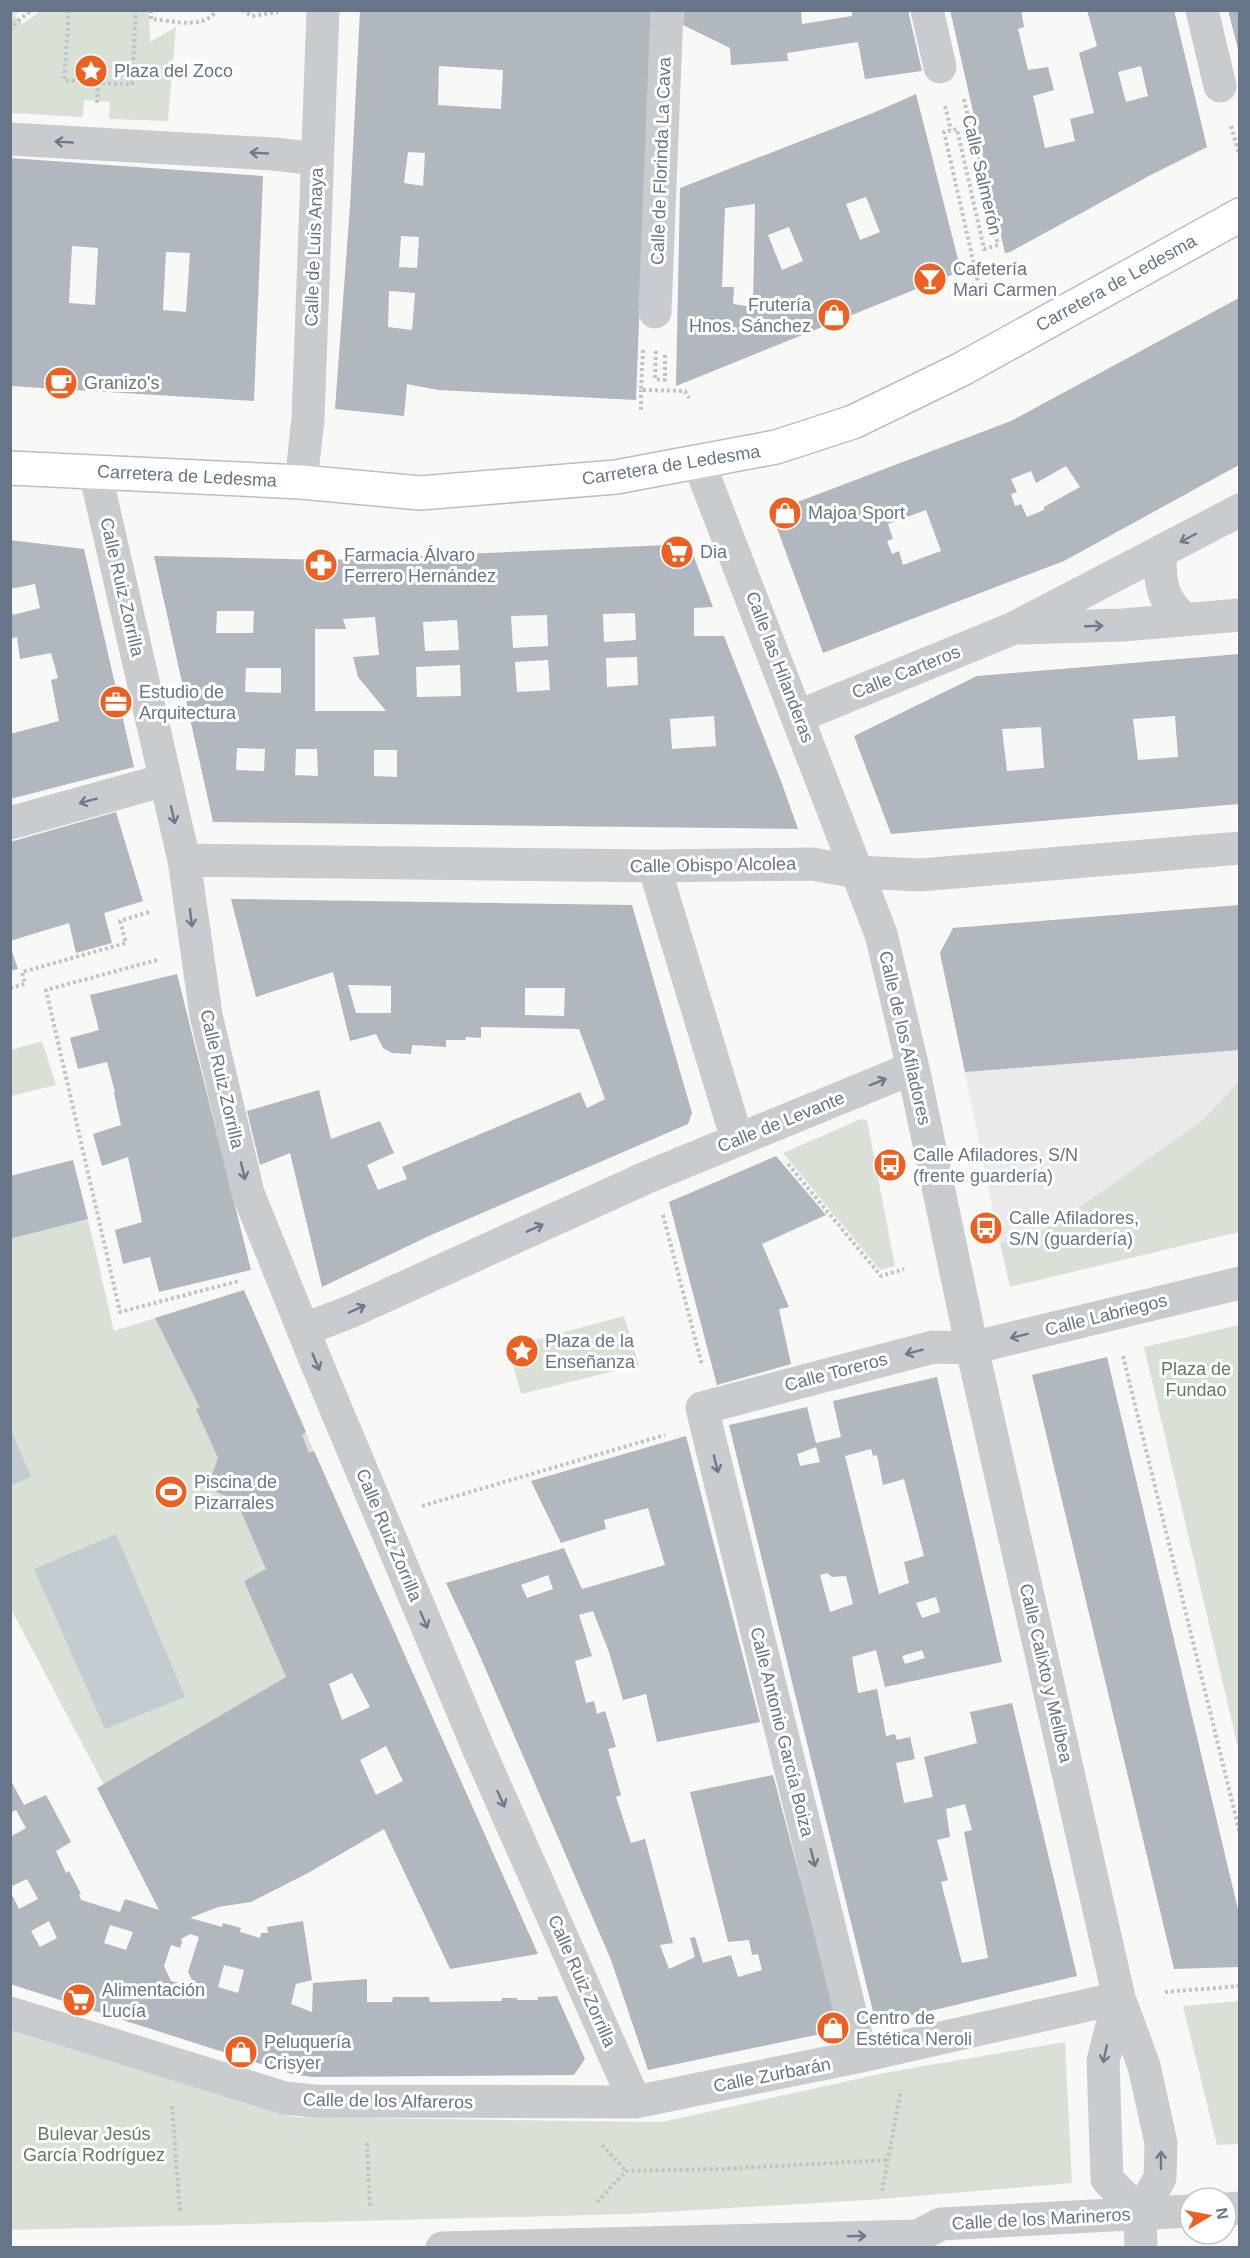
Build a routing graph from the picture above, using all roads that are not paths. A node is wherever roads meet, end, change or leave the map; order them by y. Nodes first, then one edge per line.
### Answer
1 (323, 10) edge
2 (667, 10) edge
3 (927, 10) edge
4 (1202, 10) edge
5 (940, 67) dead end
6 (1220, 86) dead end
7 (10, 139) edge
8 (317, 159) junction
9 (1239, 215) edge
10 (651, 331) road end
11 (699, 463) junction
12 (10, 468) edge
13 (95, 472) junction
14 (301, 482) junction
15 (1239, 510) edge
16 (1160, 553) junction
17 (1239, 615) edge
18 (1185, 619) junction
19 (1014, 628) junction
20 (799, 716) junction
21 (165, 780) junction
22 (10, 823) edge
23 (1239, 848) edge
24 (184, 860) junction
25 (654, 866) junction
26 (858, 872) junction
27 (913, 1068) junction
28 (737, 1139) junction
29 (1239, 1283) edge
30 (303, 1330) junction
31 (972, 1348) junction
32 (702, 1408) joint
33 (1119, 1998) junction
34 (10, 2013) edge
35 (861, 2056) junction
36 (635, 2102) junction
37 (1178, 2211) edge
38 (1140, 2213) junction
39 (941, 2236) edge
40 (442, 2247) edge
41 (1141, 2247) edge

1 - 8 street, Calle de Luis Anaya
2 - 10 street, Calle de Florinda La Cava
3 - 5 street
4 - 6 street
8 -> 7 street
8 - 14 street, Calle de Luis Anaya
9 - 11 highway, Carretera de Ledesma
11 - 14 highway, Carretera de Ledesma
11 - 20 street, Calle las Hilanderas
12 - 13 highway, Carretera de Ledesma
13 - 14 highway, Carretera de Ledesma
13 - 21 street, Calle Ruiz Zorrilla
15 -> 16 street, Calle Carteros
16 - 18 street
16 - 19 street, Calle Carteros
17 - 18 street, Calle Carteros
19 -> 18 street, Calle Carteros
19 - 20 street, Calle Carteros
20 - 26 street, Calle las Hilanderas
21 -> 22 street
21 -> 24 street, Calle Ruiz Zorrilla
23 - 26 street, Calle Obispo Alcolea
24 - 25 street, Calle Obispo Alcolea
24 -> 30 street, Calle Ruiz Zorrilla
25 - 26 street, Calle Obispo Alcolea
25 - 28 street
26 - 27 street, Calle de los Afiladores
28 -> 27 street, Calle de Levante
27 - 31 street, Calle de los Afiladores
30 -> 28 street, Calle de Levante
29 -> 31 street, Calle Labriegos
30 -> 36 street, Calle Ruiz Zorrilla
31 -> 32 street, Calle Toreros
31 - 33 street, Calle Calixto y Melibea
32 -> 35 street, Calle Antonio García Boiza
33 - 35 street, Calle Zurbarán
38 -> 33 street, Calle Calixto y Melibea
33 -> 38 street, Calle Calixto y Melibea
34 - 36 street, Calle de los Alfareros
35 - 36 street, Calle Zurbarán
37 - 38 street, Calle de los Marineros
38 - 39 street, Calle de los Marineros
38 - 41 street
40 -> 39 street, Calle de los Marineros

